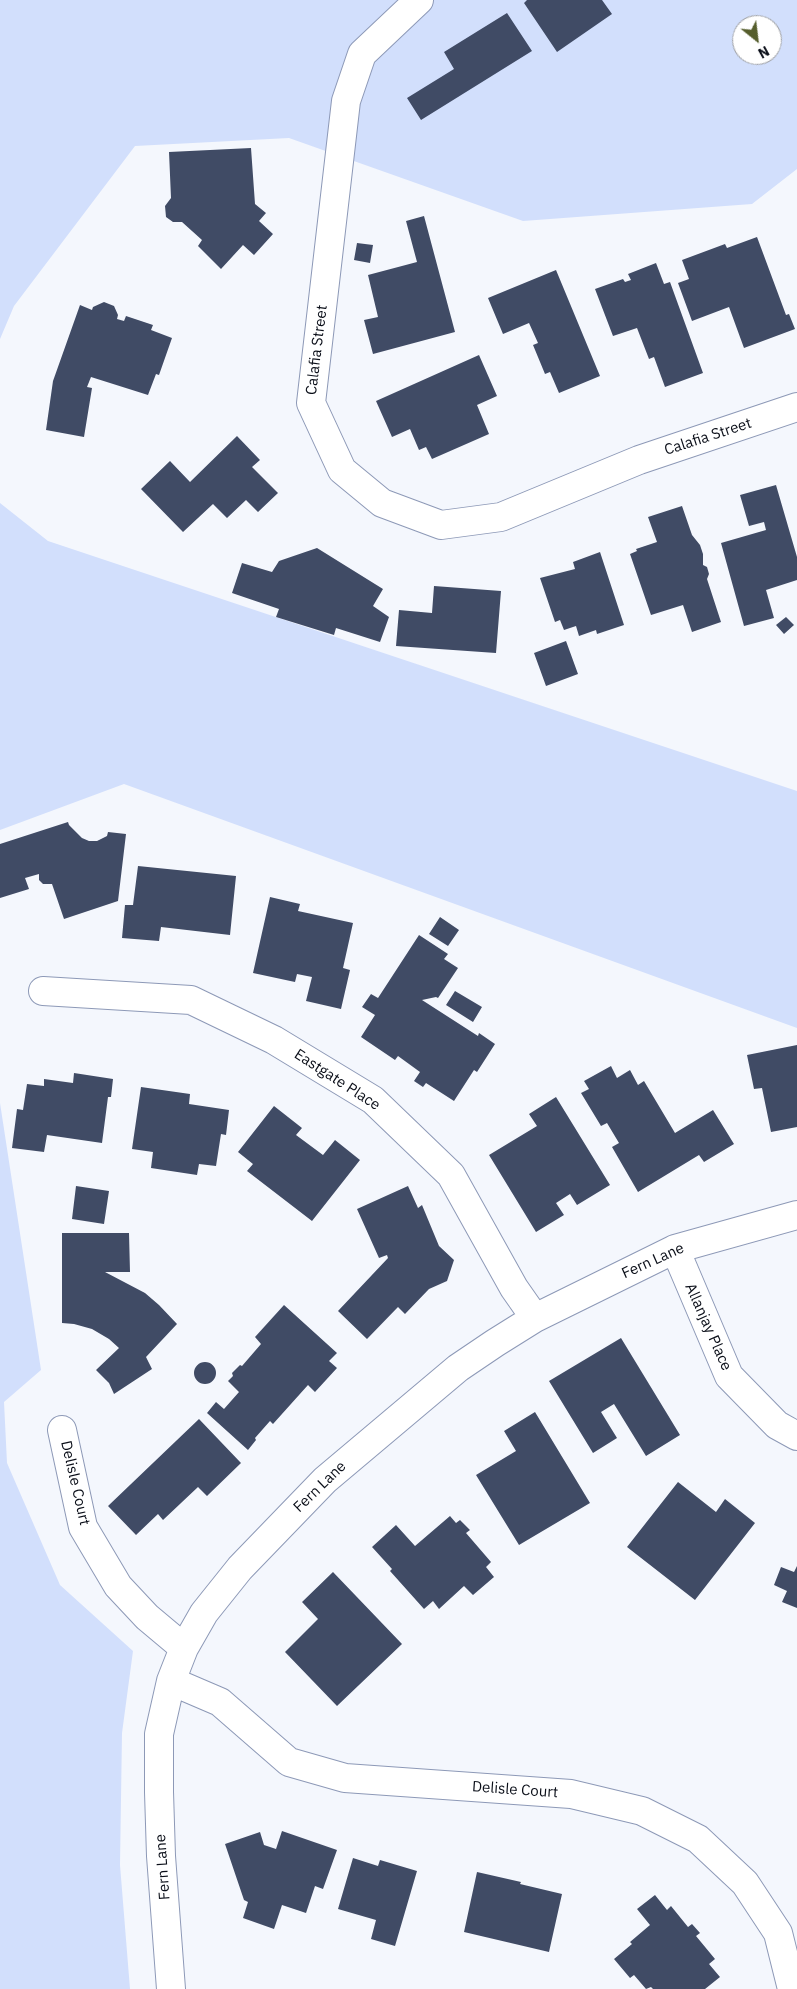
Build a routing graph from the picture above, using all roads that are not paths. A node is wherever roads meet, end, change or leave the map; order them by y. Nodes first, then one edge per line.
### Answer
1 (419, 0) edge
2 (797, 407) edge
3 (43, 991) dead end
4 (797, 1215) edge
5 (675, 1249) junction
6 (536, 1318) junction
7 (62, 1430) dead end
8 (797, 1436) edge
9 (184, 1648) junction
10 (172, 1681) junction
11 (171, 1989) edge
12 (792, 1989) edge

1 - 2 street, Calafia Street
3 - 6 street, Eastgate Place
4 - 5 street, Fern Lane
5 - 6 street, Fern Lane
5 - 8 street, Allanjay Place
6 - 9 street, Fern Lane
7 - 9 street, Delisle Court
9 - 10 street, Fern Lane
10 - 11 street, Fern Lane
10 - 12 street, Delisle Court

